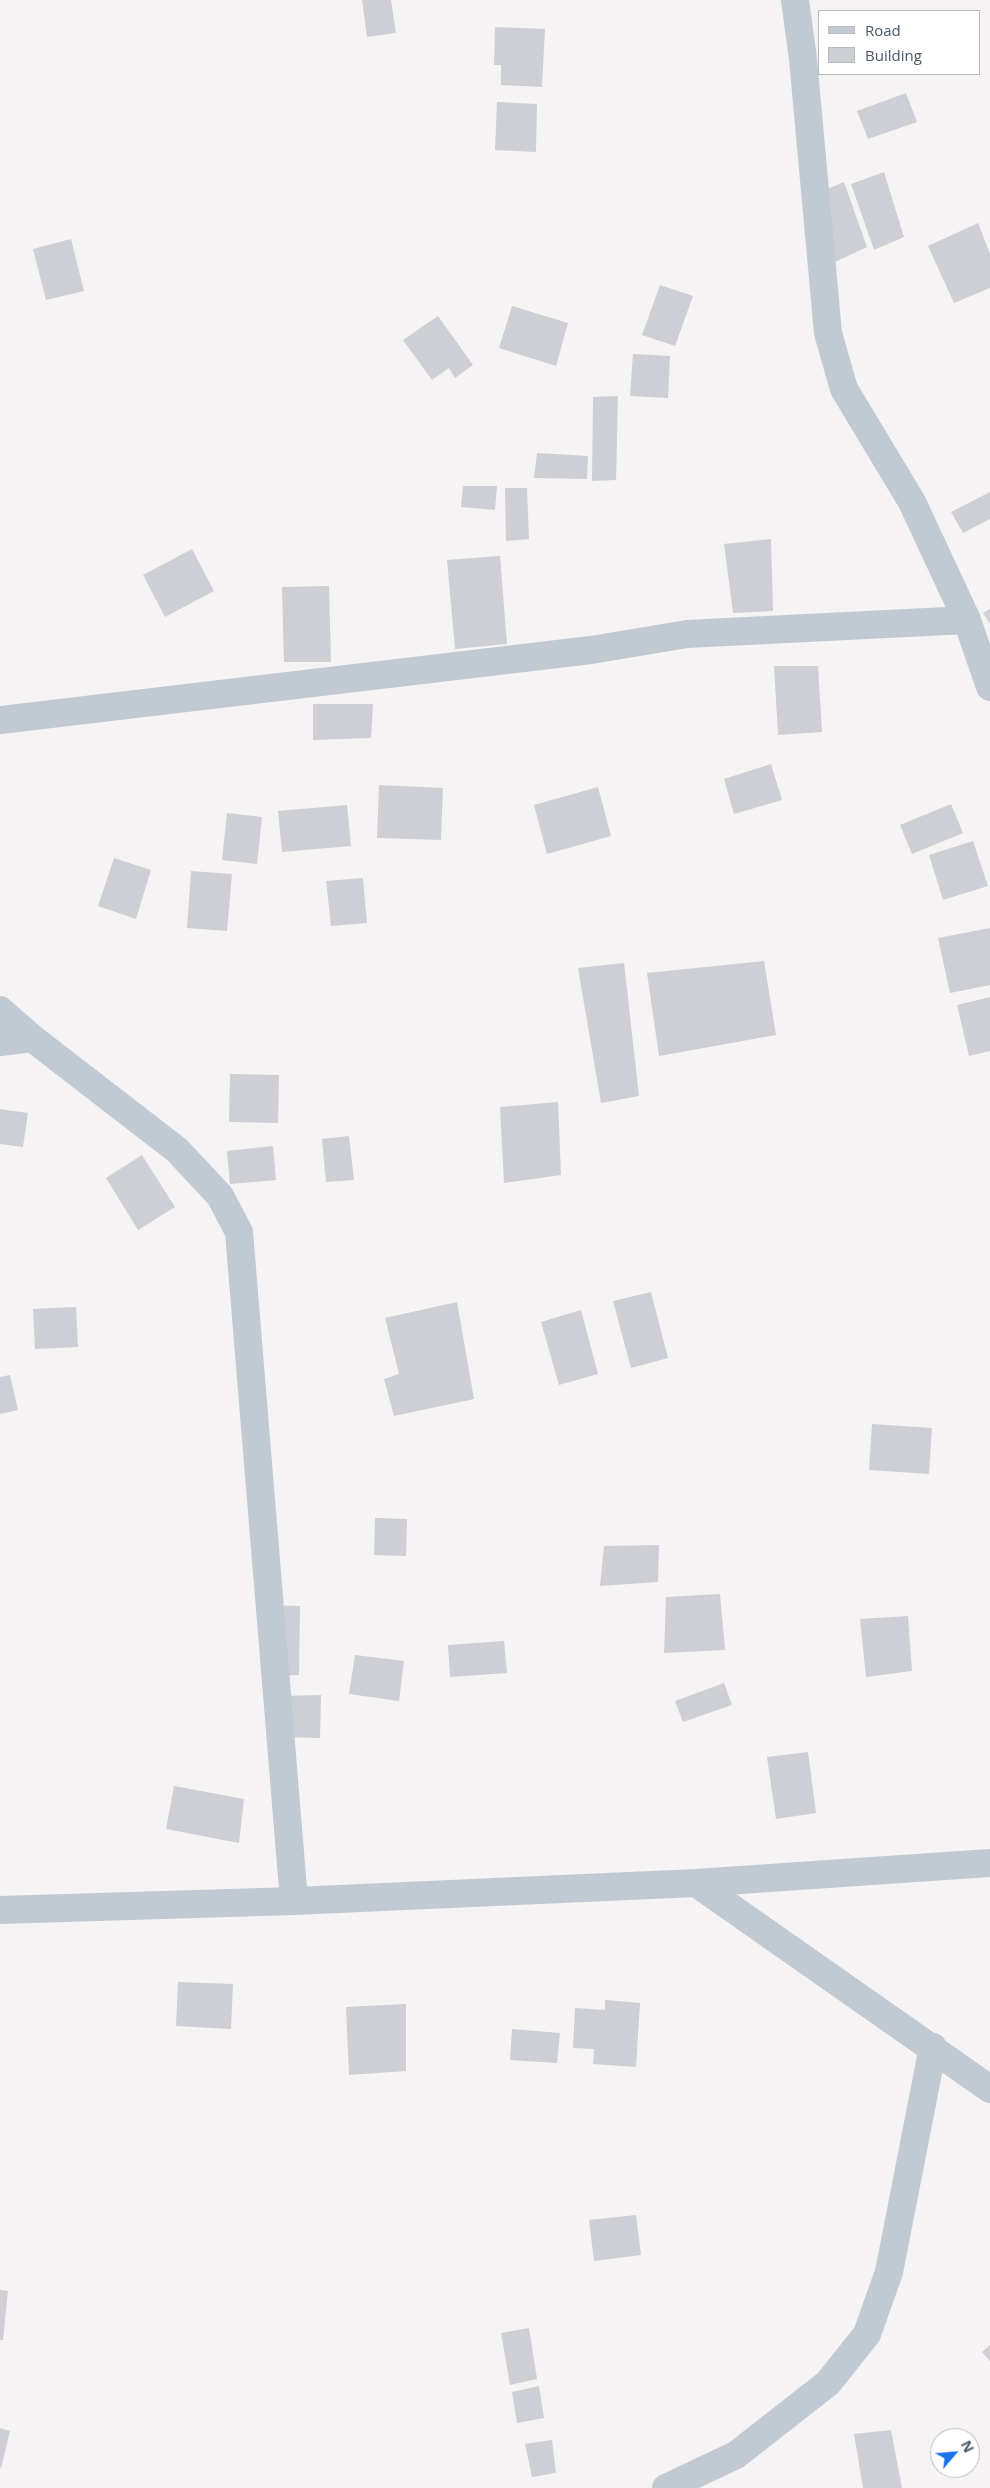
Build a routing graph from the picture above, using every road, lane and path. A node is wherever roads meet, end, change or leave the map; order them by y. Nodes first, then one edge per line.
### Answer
1 (794, 0) edge
2 (967, 620) junction
3 (990, 687) edge
4 (0, 720) edge
5 (0, 1010) edge
6 (32, 1038) junction
7 (0, 1042) edge
8 (990, 1863) edge
9 (696, 1883) junction
10 (294, 1901) junction
11 (0, 1910) edge
12 (933, 2047) junction
13 (990, 2089) edge
14 (666, 2488) edge

1 - 2 street
2 - 3 street
2 - 4 street
5 - 6 street
6 - 7 street
6 - 10 street
8 - 9 street
9 - 10 street
9 - 12 street
10 - 11 street
12 - 13 street
12 - 14 street

